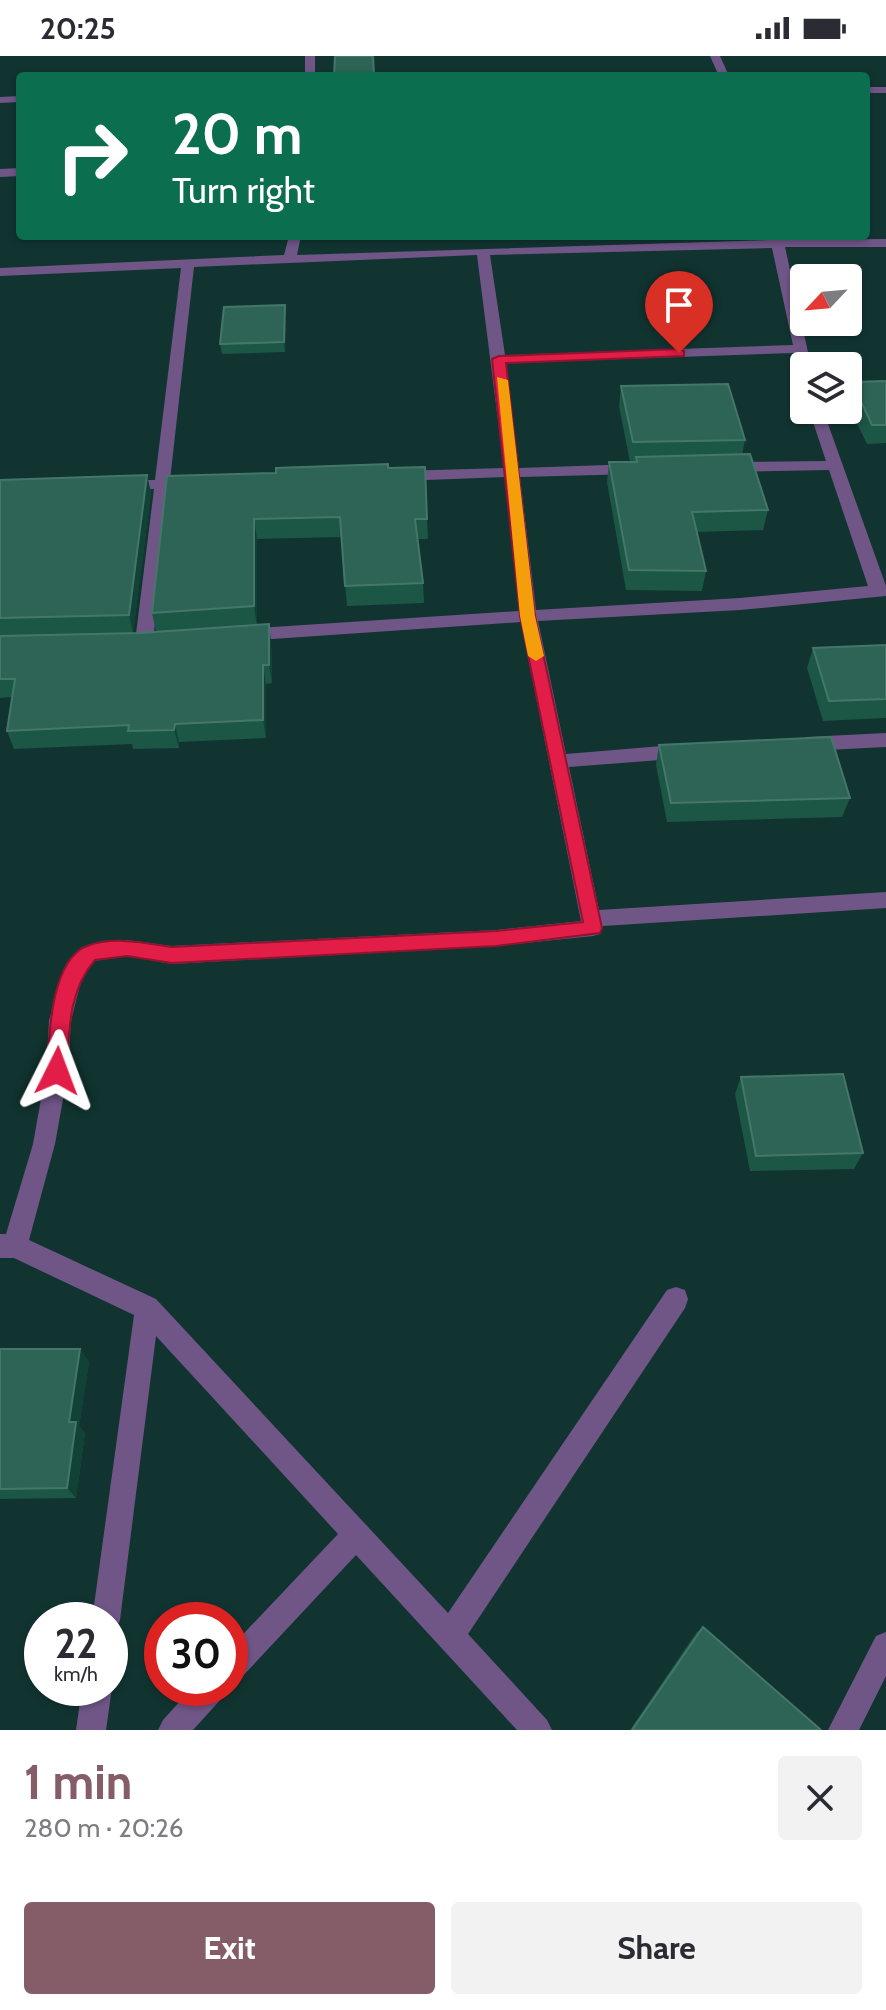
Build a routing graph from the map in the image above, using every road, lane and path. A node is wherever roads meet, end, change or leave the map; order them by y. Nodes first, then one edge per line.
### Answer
1 (294, 240) edge
2 (777, 240) edge
3 (886, 243) edge
4 (483, 253) junction
5 (290, 259) junction
6 (188, 263) junction
7 (0, 272) edge
8 (799, 349) junction
9 (800, 352) edge
10 (499, 359) junction
11 (820, 424) edge
12 (833, 465) junction
13 (710, 467) edge
14 (649, 469) edge
15 (512, 472) junction
16 (384, 476) edge
17 (210, 483) edge
18 (103, 485) edge
19 (162, 485) junction
20 (882, 591) edge
21 (528, 616) junction
22 (218, 637) edge
23 (143, 642) edge
24 (886, 740) edge
25 (780, 746) edge
26 (704, 750) edge
27 (558, 761) junction
28 (886, 900) edge
29 (591, 919) junction
30 (7, 1246) edge
31 (676, 1299) dead end
32 (147, 1308) junction
33 (356, 1535) junction
34 (108, 1602) edge
35 (450, 1635) junction
36 (886, 1646) edge
37 (248, 1650) edge
38 (94, 1706) edge
39 (195, 1706) edge
40 (91, 1730) edge
41 (173, 1730) edge
42 (537, 1730) edge
43 (843, 1730) edge

1 - 5 street
2 - 3 street
2 - 4 street
2 - 8 street
4 - 5 street
4 - 10 street
5 - 6 street
6 - 7 street
6 - 19 street
8 - 9 street
8 - 10 street
10 - 15 street
11 - 12 street
12 - 13 street
12 - 20 street
14 - 15 street
15 - 16 street
15 - 21 street
17 - 19 street
18 - 19 street
19 - 23 street
20 - 21 street
21 - 22 street
21 - 27 street
24 - 25 street
26 - 27 street
27 - 29 street
28 - 29 street
29 - 30 street
30 - 32 street
31 - 35 street
32 - 33 street
32 - 34 street
33 - 35 street
33 - 37 street
35 - 42 street
36 - 43 street
38 - 40 street
39 - 41 street

